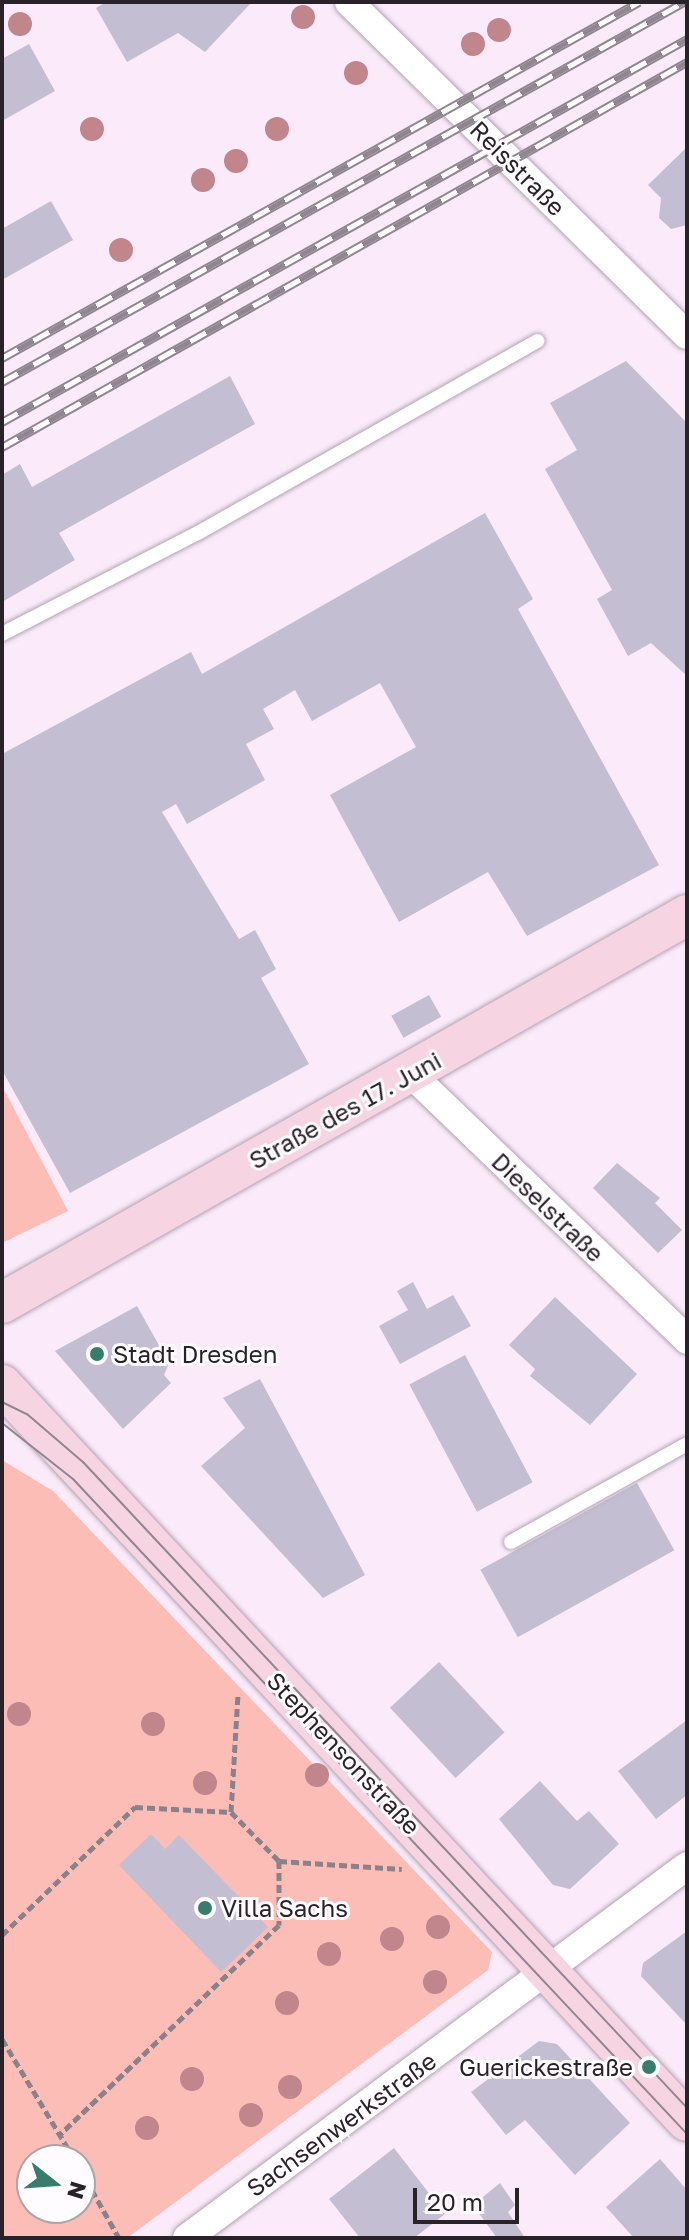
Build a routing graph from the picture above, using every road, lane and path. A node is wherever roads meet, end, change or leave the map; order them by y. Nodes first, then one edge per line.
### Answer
1 (349, 2) edge
2 (687, 335) edge
3 (537, 341) dead end
4 (2, 634) edge
5 (687, 915) edge
6 (410, 1073) junction
7 (2, 1303) edge
8 (687, 1340) edge
9 (2, 1385) edge
10 (687, 1444) edge
11 (511, 1542) dead end
12 (241, 1643) junction
13 (231, 1812) junction
14 (279, 1861) junction
15 (687, 1866) edge
16 (455, 1872) junction
17 (2, 1935) edge
18 (548, 1971) junction
19 (2, 2039) edge
20 (687, 2121) edge
21 (60, 2134) junction
22 (66, 2144) edge
23 (96, 2197) edge
24 (119, 2238) edge
25 (187, 2238) edge

1 - 2 street, Reisstraße
3 - 4 lane
5 - 6 street, Straße des 17. Juni
6 - 7 street, Straße des 17. Juni
6 - 8 street, Dieselstraße
9 - 12 street, Stephensonstraße
10 - 11 lane
12 - 13 path
12 - 16 street, Stephensonstraße
13 - 14 path
13 - 17 path
14 - 16 path
14 - 21 path
15 - 18 street, Sachsenwerkstraße
16 - 18 street, Stephensonstraße
18 - 20 street, Stephensonstraße
18 - 25 street, Sachsenwerkstraße
19 - 21 path
21 - 22 path
23 - 24 path

